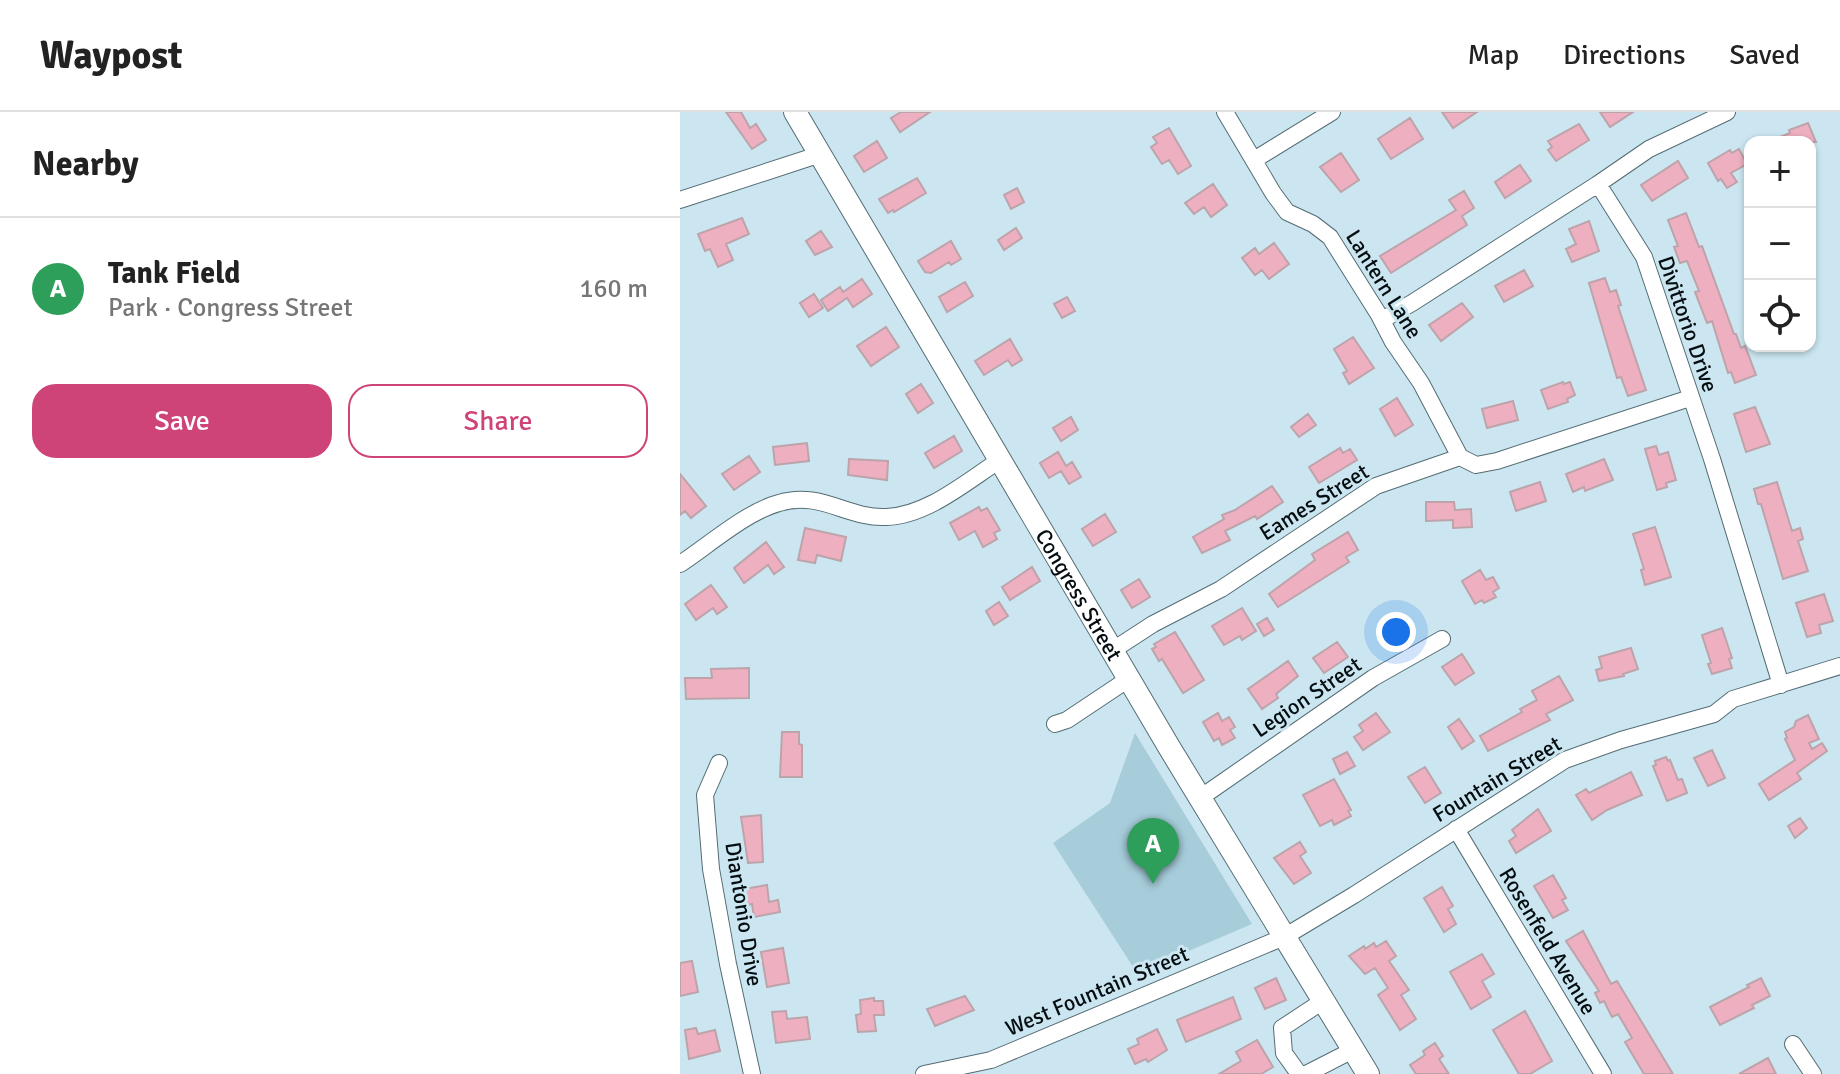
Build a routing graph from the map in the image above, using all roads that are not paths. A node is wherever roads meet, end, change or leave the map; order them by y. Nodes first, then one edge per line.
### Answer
1 (795, 112) edge
2 (1225, 112) edge
3 (1332, 112) edge
4 (1727, 112) edge
5 (821, 154) junction
6 (1254, 160) junction
7 (1598, 184) junction
8 (680, 200) edge
9 (1382, 320) junction
10 (1690, 398) junction
11 (1460, 457) junction
12 (1000, 460) junction
13 (680, 564) edge
14 (1442, 639) dead end
15 (1113, 650) junction
16 (1840, 666) edge
17 (1130, 678) junction
18 (1781, 685) junction
19 (1055, 724) dead end
20 (719, 763) dead end
21 (1200, 798) junction
22 (1456, 829) junction
23 (1284, 937) junction
24 (1323, 1001) junction
25 (1793, 1044) dead end
26 (1353, 1050) junction
27 (752, 1074) edge
28 (924, 1074) edge
29 (1299, 1074) edge
30 (1306, 1074) edge
31 (1368, 1074) edge
32 (1603, 1074) edge
33 (1813, 1074) edge

1 - 5 main road, Congress Street
2 - 6 street, Lantern Lane
3 - 6 street
4 - 7 street
5 - 8 street
5 - 12 main road, Congress Street
6 - 9 street, Lantern Lane
7 - 9 street
7 - 10 street, Divittorio Drive
9 - 11 street, Lantern Lane
10 - 11 street, Eames Street
10 - 18 street, Divittorio Drive
11 - 15 street, Eames Street
12 - 13 street
12 - 15 main road, Congress Street
14 - 21 street, Legion Street
15 - 17 main road, Congress Street
16 - 18 street, Fountain Street
17 - 19 street
17 - 21 main road, Congress Street
18 - 22 street, Fountain Street
20 - 27 street, Diantonio Drive
21 - 23 main road, Congress Street
22 - 23 street, Fountain Street
22 - 32 street, Rosenfeld Avenue
23 - 24 main road, Congress Street
23 - 28 street, West Fountain Street
24 - 26 main road, Congress Street
24 - 29 street
25 - 33 street
26 - 30 street
26 - 31 main road, Congress Street

